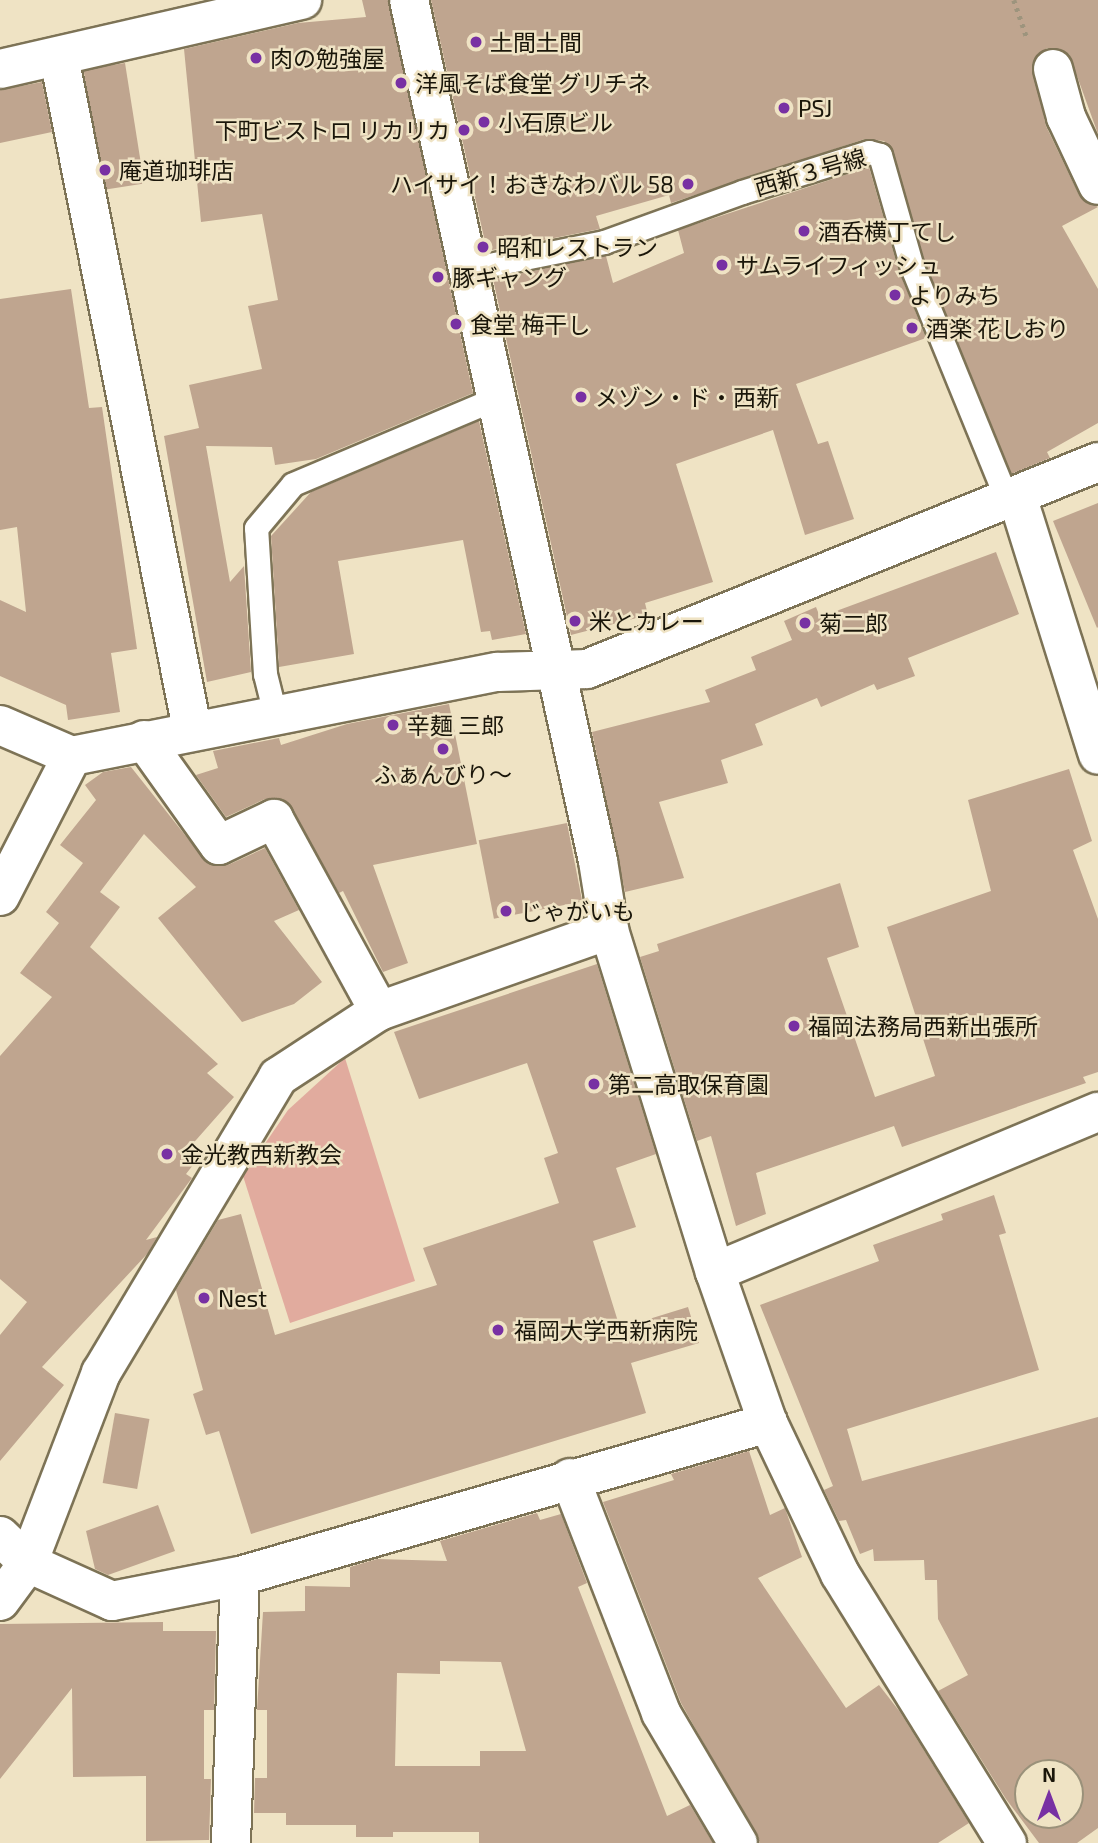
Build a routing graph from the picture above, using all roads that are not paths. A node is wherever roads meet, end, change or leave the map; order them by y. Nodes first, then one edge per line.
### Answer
1 (302, 0) edge
2 (410, 0) edge
3 (59, 57) junction
4 (0, 69) edge
5 (1053, 69) dead end
6 (1098, 185) edge
7 (469, 269) junction
8 (497, 398) junction
9 (1098, 462) edge
10 (1012, 498) junction
11 (556, 672) junction
12 (275, 713) junction
13 (0, 725) edge
14 (192, 729) junction
15 (144, 740) junction
16 (1098, 755) edge
17 (72, 756) junction
18 (0, 896) edge
19 (609, 930) junction
20 (379, 1011) junction
21 (1098, 1112) edge
22 (715, 1272) junction
23 (768, 1423) junction
24 (570, 1478) junction
25 (0, 1536) edge
26 (28, 1563) junction
27 (240, 1576) junction
28 (0, 1601) edge
29 (231, 1843) edge
30 (738, 1843) edge
31 (1007, 1843) edge

1 - 3 street
2 - 7 street
3 - 4 street
3 - 14 street
5 - 6 street
7 - 8 street
7 - 10 lane, 西新３号線
8 - 11 street
8 - 12 lane
9 - 10 street
10 - 11 street
10 - 16 street
11 - 12 street
11 - 19 street
12 - 14 street
13 - 17 street
14 - 15 street
15 - 17 street
15 - 20 street
17 - 18 street
19 - 20 street
19 - 22 street
20 - 26 street
21 - 22 street
22 - 23 street
23 - 24 street
23 - 31 street
24 - 27 street
24 - 30 street
25 - 26 street
26 - 27 street
26 - 28 street
27 - 29 street

